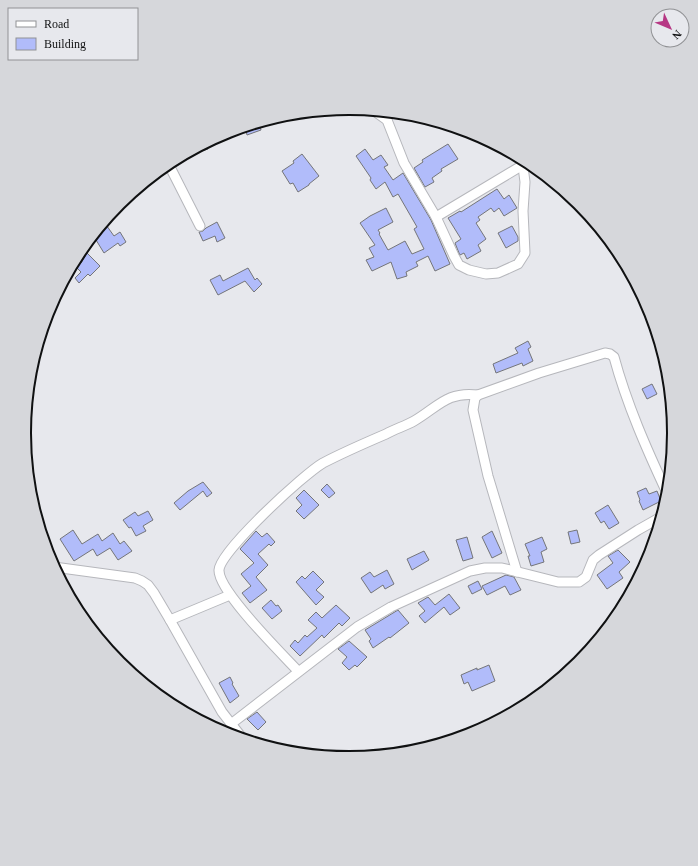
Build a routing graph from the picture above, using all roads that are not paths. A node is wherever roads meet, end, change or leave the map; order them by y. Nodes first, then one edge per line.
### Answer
1 (383, 117) edge
2 (518, 164) edge
3 (523, 167) edge
4 (171, 169) edge
5 (436, 217) junction
6 (200, 226) dead end
7 (478, 395) junction
8 (663, 483) edge
9 (654, 521) edge
10 (61, 568) edge
11 (517, 572) junction
12 (230, 595) junction
13 (170, 620) junction
14 (298, 671) junction
15 (231, 724) junction
16 (236, 730) edge

1 - 5 street
2 - 5 street
3 - 5 street
4 - 6 street
7 - 8 street
7 - 11 street
7 - 12 street
9 - 11 street
10 - 13 street
11 - 14 street
12 - 13 street
12 - 14 street
13 - 15 street
14 - 15 street
15 - 16 street

